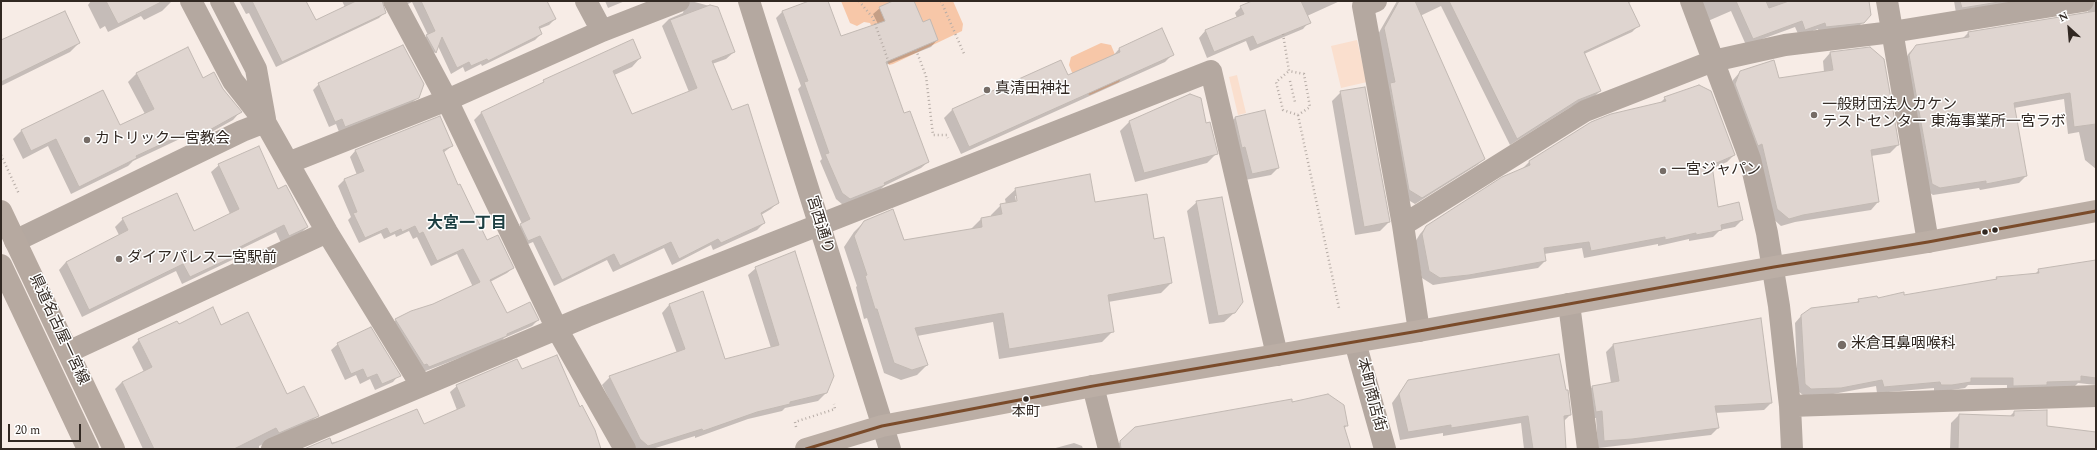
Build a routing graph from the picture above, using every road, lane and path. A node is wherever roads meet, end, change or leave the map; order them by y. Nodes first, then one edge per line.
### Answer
1 (191, 1) edge
2 (221, 1) edge
3 (394, 1) edge
4 (586, 1) edge
5 (679, 1) edge
6 (749, 1) edge
7 (859, 1) edge
8 (941, 1) edge
9 (1376, 1) edge
10 (1691, 1) edge
11 (1887, 1) edge
12 (2083, 1) edge
13 (602, 31) junction
14 (1892, 32) junction
15 (1283, 34) dead end
16 (916, 50) dead end
17 (965, 56) dead end
18 (1713, 61) junction
19 (889, 63) dead end
20 (1289, 71) junction
21 (1290, 81) dead end
22 (447, 100) junction
23 (1296, 102) dead end
24 (1298, 115) junction
25 (265, 122) junction
26 (948, 138) dead end
27 (288, 163) junction
28 (1, 211) edge
29 (2096, 211) edge
30 (820, 225) junction
31 (1403, 225) junction
32 (327, 232) junction
33 (15, 241) junction
34 (1928, 242) junction
35 (1, 265) edge
36 (1774, 267) junction
37 (1569, 304) junction
38 (1339, 308) dead end
39 (557, 328) junction
40 (1419, 331) junction
41 (1356, 342) junction
42 (68, 352) junction
43 (1277, 355) junction
44 (421, 385) junction
45 (1093, 386) junction
46 (2096, 396) edge
47 (834, 404) dead end
48 (1790, 406) junction
49 (795, 422) dead end
50 (882, 426) junction
51 (88, 449) edge
52 (114, 449) edge
53 (272, 449) edge
54 (626, 449) edge
55 (806, 449) edge
56 (890, 449) edge
57 (1109, 449) edge
58 (1385, 449) edge
59 (1588, 449) edge
60 (1792, 449) edge

1 - 25 street
2 - 25 street
3 - 22 street
4 - 13 street
5 - 13 street
6 - 30 street, 宮西通り
7 - 19 path
8 - 17 path
9 - 31 street
10 - 18 street
11 - 14 street
12 - 14 street
13 - 22 street
14 - 18 street
14 - 34 street
15 - 20 path
16 - 26 path
18 - 31 street
18 - 36 street
20 - 24 path
20 - 24 path
21 - 23 path
22 - 27 street
22 - 39 street
24 - 38 path
25 - 27 street
25 - 33 street
27 - 32 street
28 - 33 main road, 県道名古屋一宮線
29 - 34 highway
30 - 39 street
30 - 43 street
30 - 50 street, 宮西通り
31 - 40 street
32 - 42 street
32 - 44 street
33 - 42 main road, 県道名古屋一宮線
34 - 36 highway
35 - 51 main road, 県道名古屋一宮線
36 - 37 highway
36 - 48 street
37 - 40 highway
37 - 59 street
39 - 44 street
39 - 54 street
40 - 41 highway
41 - 43 highway
41 - 58 street, 本町商店街
42 - 52 main road, 県道名古屋一宮線
43 - 45 highway
44 - 53 street
45 - 50 highway
45 - 57 street
46 - 48 street
47 - 49 path
48 - 60 street
50 - 55 highway
50 - 56 street, 宮西通り

